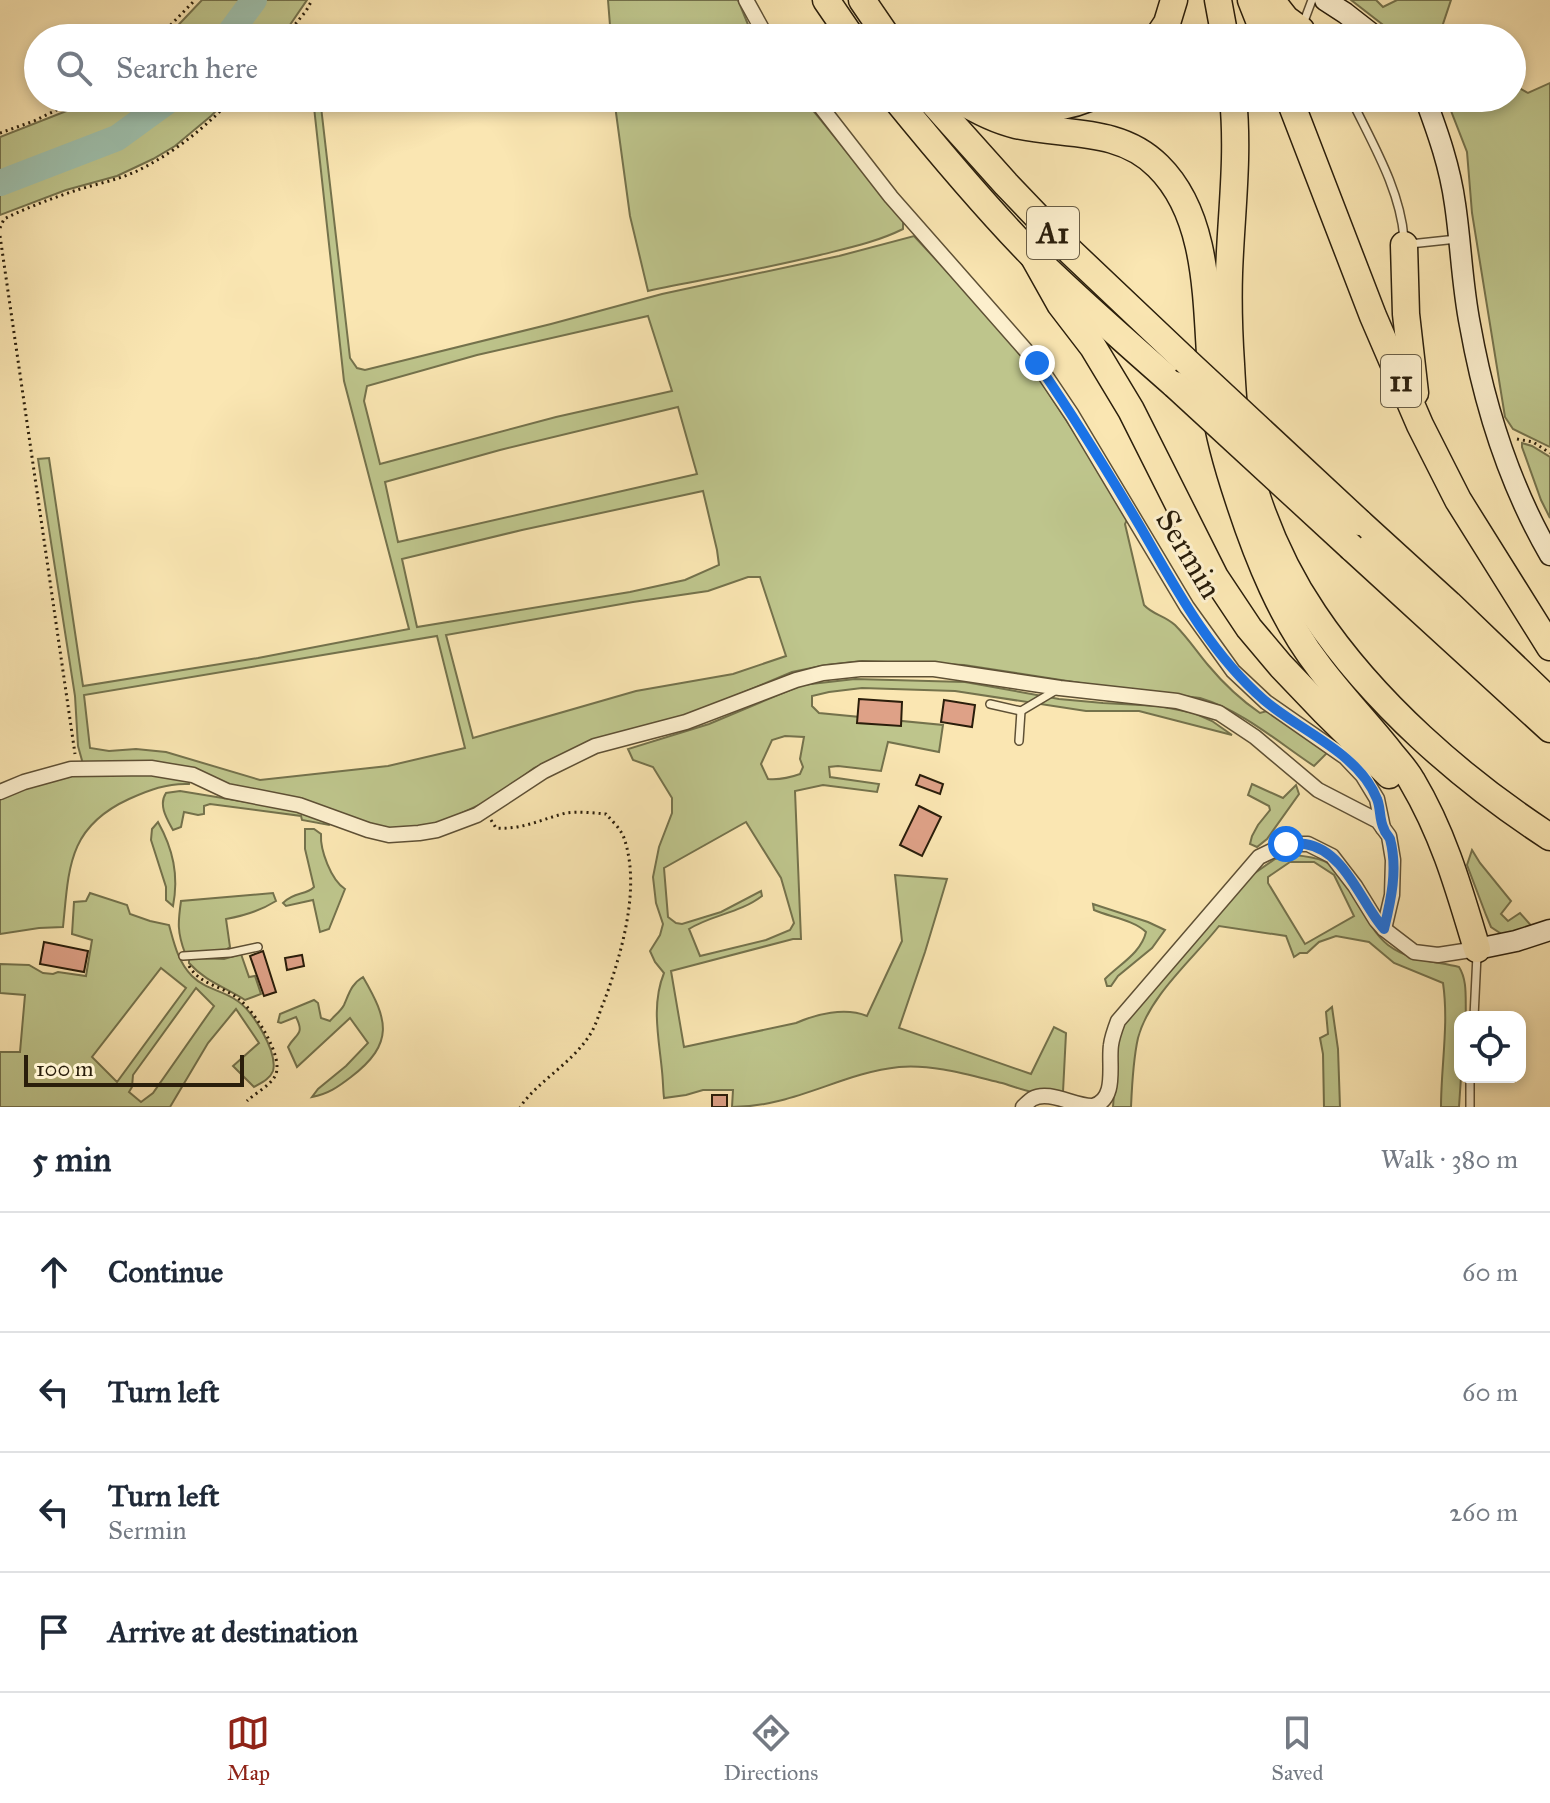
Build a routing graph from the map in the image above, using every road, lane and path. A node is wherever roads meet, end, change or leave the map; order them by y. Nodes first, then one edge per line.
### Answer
1 (195, 0) edge
2 (312, 0) edge
3 (746, 0) edge
4 (826, 0) edge
5 (862, 0) edge
6 (1174, 0) edge
7 (1218, 0) edge
8 (1251, 0) edge
9 (1271, 0) edge
10 (1312, 0) edge
11 (1325, 0) edge
12 (172, 24) edge
13 (295, 24) edge
14 (759, 24) edge
15 (842, 24) edge
16 (879, 24) edge
17 (1166, 24) edge
18 (1222, 24) edge
19 (1260, 24) edge
20 (1292, 24) edge
21 (1307, 24) edge
22 (1359, 24) edge
23 (52, 112) edge
24 (220, 112) edge
25 (825, 112) edge
26 (907, 112) edge
27 (942, 112) edge
28 (981, 112) edge
29 (1234, 112) edge
30 (1294, 112) edge
31 (1357, 112) edge
32 (1430, 112) edge
33 (0, 133) edge
34 (0, 228) edge
35 (0, 236) edge
36 (1459, 239) junction
37 (1404, 245) junction
38 (1032, 254) junction
39 (1420, 425) junction
40 (1498, 436) junction
41 (1550, 453) edge
42 (1550, 555) edge
43 (1550, 647) edge
44 (1060, 688) junction
45 (1550, 701) edge
46 (990, 704) dead end
47 (1021, 711) junction
48 (1550, 729) edge
49 (1019, 741) dead end
50 (77, 769) junction
51 (0, 792) edge
52 (485, 810) junction
53 (1431, 818) junction
54 (1383, 829) junction
55 (1550, 837) edge
56 (1384, 929) junction
57 (1547, 931) edge
58 (258, 947) dead end
59 (1477, 949) junction
60 (183, 956) joint
61 (1474, 1011) edge
62 (1470, 1083) edge
63 (247, 1101) dead end
64 (520, 1107) edge
65 (1023, 1107) edge
66 (1085, 1107) edge
67 (1470, 1107) edge

1 - 12 path
2 - 13 path
3 - 14 street
4 - 15 highway
5 - 16 highway
6 - 17 highway
7 - 18 highway
8 - 19 highway
9 - 20 highway
10 - 21 lane
11 - 22 street
23 - 33 path
24 - 34 path
25 - 54 street, Sermin
26 - 38 highway, A1
27 - 45 highway, A1, bridge
28 - 53 highway
29 - 55 highway
30 - 39 highway, 11
31 - 37 lane
32 - 36 street
35 - 50 path
36 - 37 lane
36 - 40 street
37 - 39 highway
38 - 48 highway, A1, bridge
38 - 53 highway
39 - 43 highway, 11
40 - 41 path
40 - 42 street
44 - 47 lane
44 - 52 street
44 - 54 street
46 - 47 lane
47 - 49 lane
50 - 51 street
50 - 52 street
52 - 64 path
53 - 59 highway
54 - 56 street, Sermin
56 - 59 street
56 - 66 street
57 - 59 street
58 - 60 lane
59 - 61 lane
60 - 63 path
62 - 67 lane
65 - 66 street

